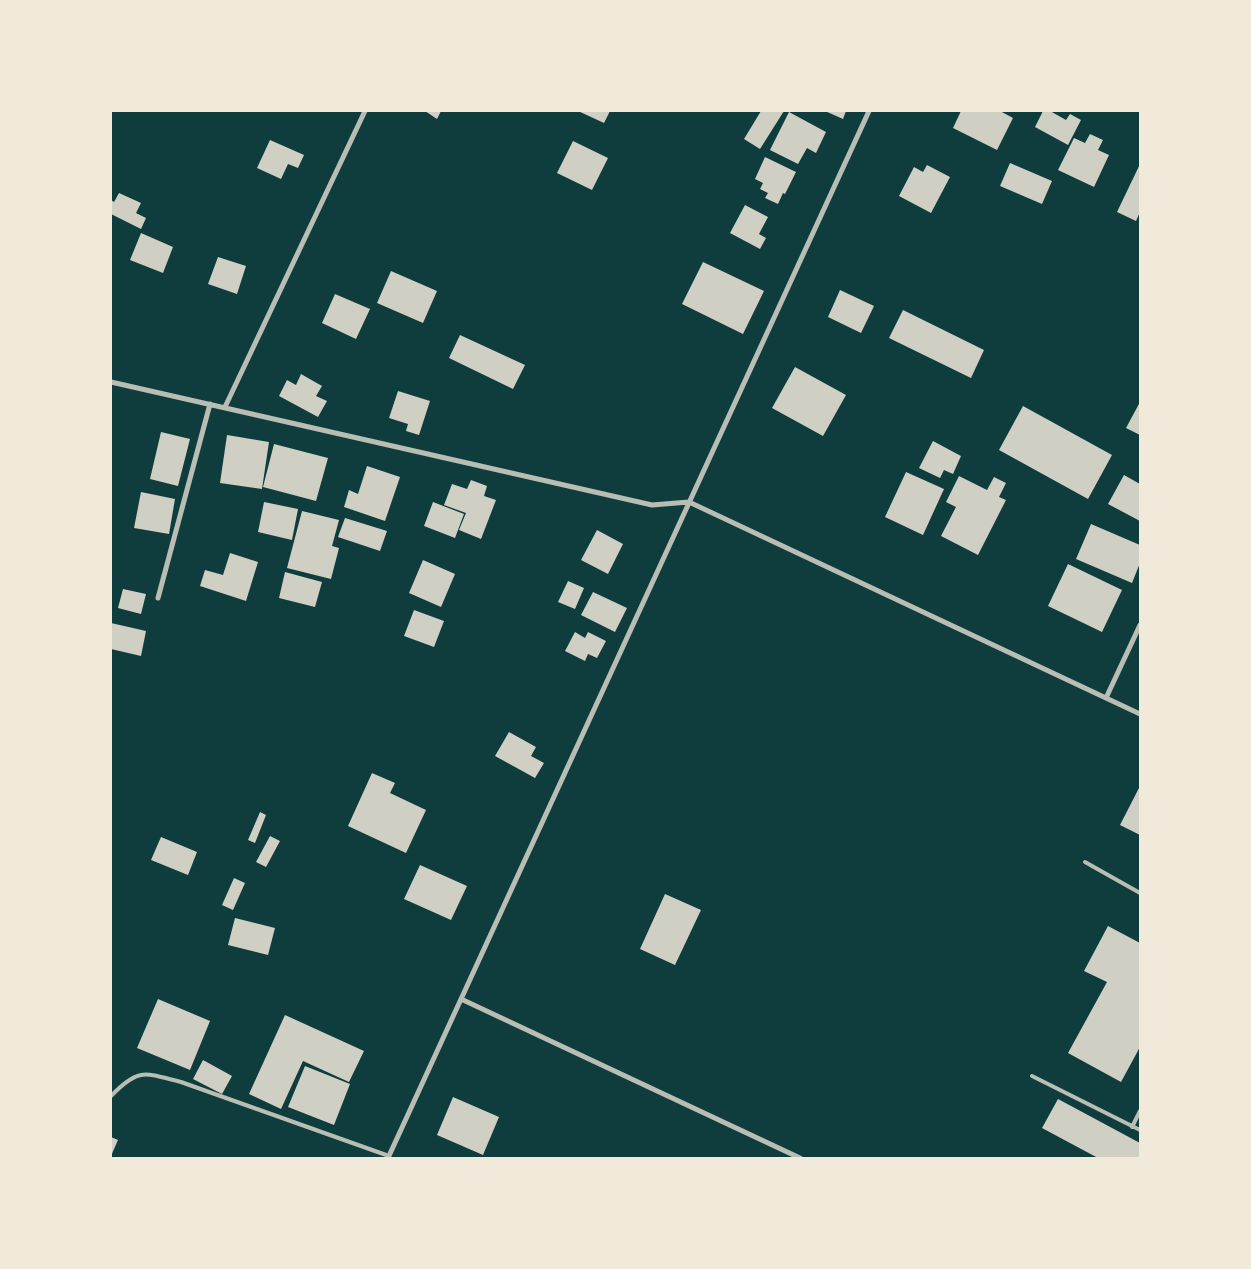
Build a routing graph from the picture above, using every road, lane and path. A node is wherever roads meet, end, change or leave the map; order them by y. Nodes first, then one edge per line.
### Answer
1 (365, 111) edge
2 (869, 111) edge
3 (111, 382) edge
4 (210, 404) junction
5 (225, 408) junction
6 (689, 502) junction
7 (158, 598) dead end
8 (1140, 625) edge
9 (1106, 698) junction
10 (1140, 714) edge
11 (1086, 862) dead end
12 (1140, 893) edge
13 (461, 999) junction
14 (1032, 1076) dead end
15 (111, 1096) edge
16 (1140, 1111) edge
17 (1132, 1127) junction
18 (1140, 1130) edge
19 (388, 1157) edge
20 (800, 1158) edge

1 - 5 street
2 - 6 street
3 - 4 street
4 - 5 street
4 - 7 street
5 - 6 street
6 - 9 street
6 - 13 street
8 - 9 street
9 - 10 street
11 - 12 lane
13 - 19 street
13 - 20 street
14 - 17 lane
15 - 19 lane
16 - 17 lane
17 - 18 lane

